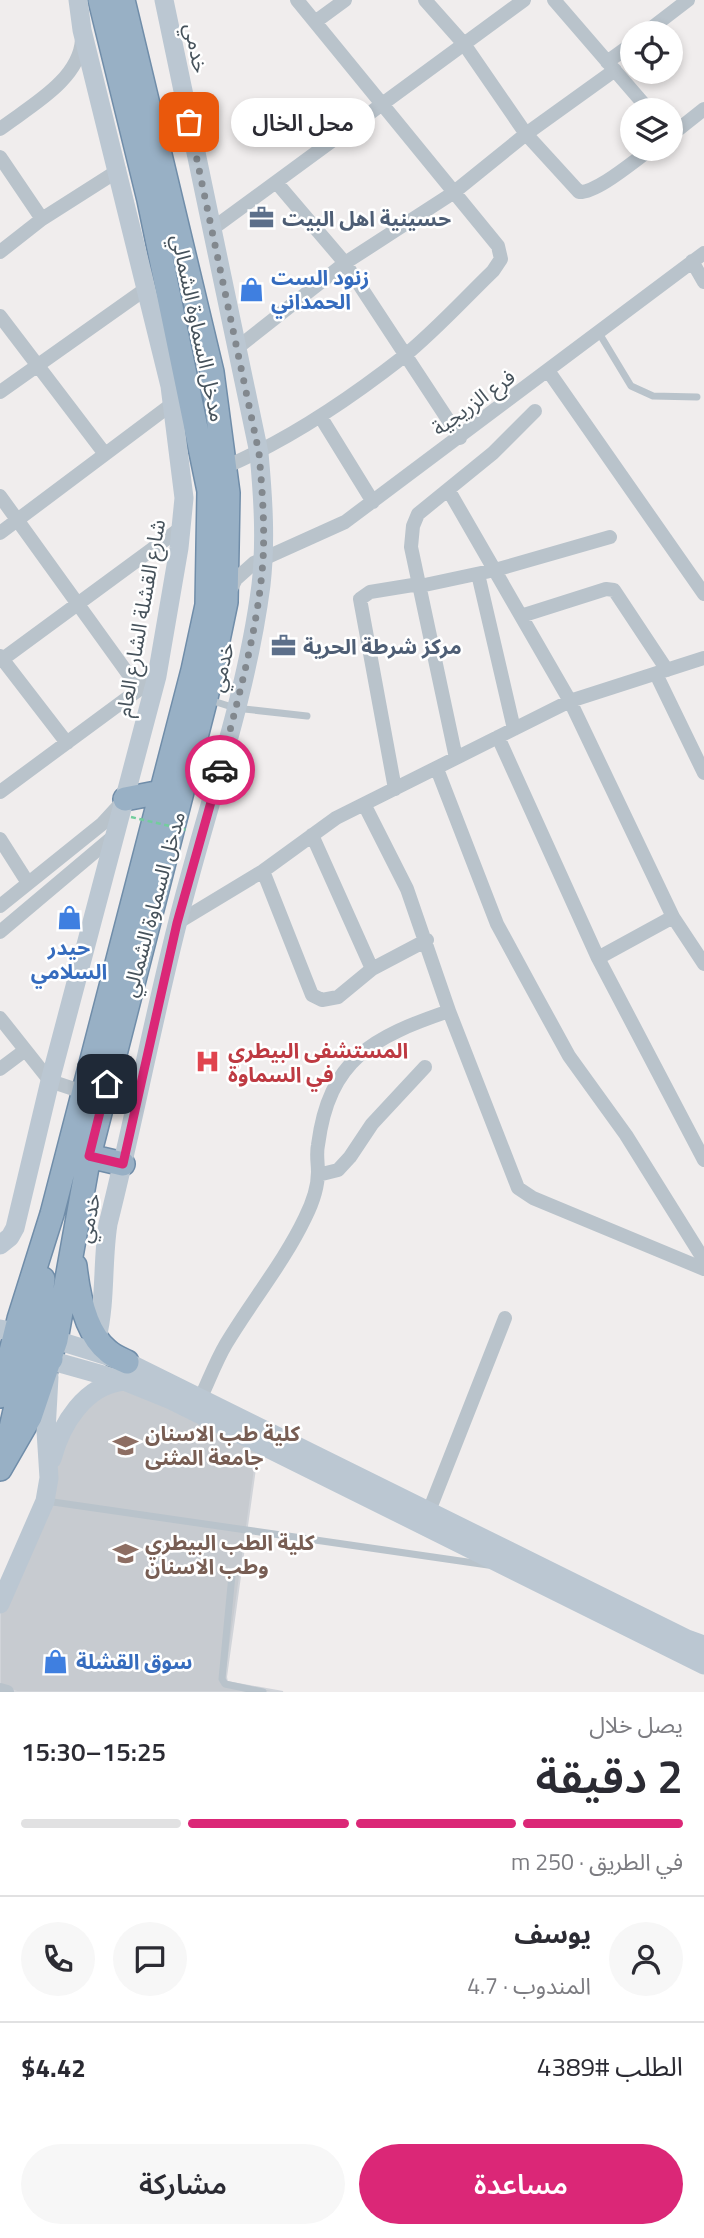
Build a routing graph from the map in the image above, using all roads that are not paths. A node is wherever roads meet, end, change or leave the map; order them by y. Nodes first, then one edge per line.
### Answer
1 (78, 0) edge
2 (100, 0) edge
3 (123, 0) edge
4 (164, 0) edge
5 (297, 0) edge
6 (345, 0) edge
7 (425, 0) edge
8 (524, 0) edge
9 (554, 0) edge
10 (688, 0) edge
11 (661, 21) edge
12 (315, 22) junction
13 (82, 30) junction
14 (464, 44) junction
15 (620, 57) edge
16 (611, 66) junction
17 (639, 98) edge
18 (382, 104) junction
19 (704, 109) edge
20 (683, 125) edge
21 (0, 129) edge
22 (526, 134) junction
23 (0, 157) edge
24 (633, 161) edge
25 (119, 170) junction
26 (276, 182) junction
27 (453, 193) junction
28 (42, 219) junction
29 (212, 229) junction
30 (0, 253) edge
31 (698, 257) edge
32 (345, 263) junction
33 (704, 282) edge
34 (147, 288) junction
35 (0, 316) edge
36 (599, 333) junction
37 (237, 348) junction
38 (404, 356) junction
39 (37, 365) junction
40 (549, 372) junction
41 (0, 392) edge
42 (697, 397) dead end
43 (172, 404) junction
44 (535, 411) dead end
45 (320, 416) junction
46 (460, 438) junction
47 (259, 453) junction
48 (105, 454) junction
49 (225, 467) junction
50 (449, 491) junction
51 (0, 496) edge
52 (373, 502) junction
53 (18, 520) junction
54 (181, 528) junction
55 (0, 533) edge
56 (610, 537) dead end
57 (227, 548) junction
58 (258, 561) junction
59 (495, 570) junction
60 (478, 574) junction
61 (420, 585) junction
62 (704, 594) edge
63 (226, 602) junction
64 (80, 603) junction
65 (521, 616) junction
66 (1, 659) edge
67 (703, 660) edge
68 (662, 672) junction
69 (157, 676) junction
70 (139, 689) junction
71 (206, 698) junction
72 (570, 701) junction
73 (235, 708) junction
74 (307, 716) dead end
75 (514, 729) junction
76 (498, 737) junction
77 (67, 743) junction
78 (456, 758) junction
79 (437, 769) junction
80 (704, 773) edge
81 (395, 789) junction
82 (0, 792) edge
83 (161, 792) junction
84 (365, 804) junction
85 (128, 808) junction
86 (115, 835) junction
87 (312, 835) junction
88 (0, 839) edge
89 (262, 871) junction
90 (29, 883) junction
91 (0, 905) edge
92 (673, 917) junction
93 (177, 923) junction
94 (0, 932) edge
95 (427, 940) junction
96 (598, 958) junction
97 (704, 964) edge
98 (372, 969) junction
99 (449, 1011) junction
100 (0, 1018) edge
101 (24, 1051) junction
102 (425, 1067) dead end
103 (0, 1069) edge
104 (51, 1081) junction
105 (83, 1092) junction
106 (89, 1156) junction
107 (704, 1160) edge
108 (123, 1164) junction
109 (318, 1175) junction
110 (79, 1204) junction
111 (0, 1245) edge
112 (704, 1260) edge
113 (704, 1269) edge
114 (505, 1318) dead end
115 (97, 1338) junction
116 (25, 1344) edge
117 (125, 1372) junction
118 (0, 1396) edge
119 (201, 1397) junction
120 (2, 1465) edge
121 (49, 1478) junction
122 (45, 1501) junction
123 (429, 1511) junction
124 (510, 1568) junction
125 (232, 1575) dead end
126 (0, 1604) edge
127 (704, 1645) edge
128 (704, 1665) edge
129 (0, 1690) edge
130 (7, 1692) edge
131 (263, 1692) edge

1 - 13 main road, شارع القشلة الشارع العام
2 - 83 highway, مدخل السماوة الشمالي
3 - 49 highway, مدخل السماوة الشمالي
4 - 29 main road, خدمي
5 - 12 street
6 - 12 street
7 - 14 street
8 - 14 street
9 - 16 street
10 - 11 street
12 - 18 street
13 - 21 street
13 - 25 main road, شارع القشلة الشارع العام
14 - 18 street
14 - 22 street
15 - 16 street
16 - 17 street
16 - 22 street
18 - 26 street
18 - 27 street
19 - 20 street
22 - 24 street
22 - 27 street
23 - 28 street
25 - 28 street
25 - 34 main road, شارع القشلة الشارع العام
26 - 29 street
26 - 32 street
27 - 32 street
27 - 38 street
28 - 30 street
29 - 37 main road, خدمي
31 - 33 street
31 - 36 street, فرع الزريجية
32 - 37 street
32 - 38 street
34 - 39 street
34 - 43 main road, شارع القشلة الشارع العام
35 - 39 street
36 - 40 street, فرع الزريجية
36 - 42 lane
37 - 47 main road, خدمي
38 - 45 street
38 - 46 street
39 - 41 street
39 - 48 street
40 - 46 street, فرع الزريجية
40 - 62 street
43 - 48 street
43 - 54 main road, شارع القشلة الشارع العام
44 - 50 street
45 - 47 street
45 - 52 street
46 - 52 street, فرع الزريجية
47 - 49 street
47 - 58 main road, خدمي
48 - 53 street
49 - 57 highway, مدخل السماوة الشمالي
50 - 59 street
50 - 61 street
51 - 53 street
52 - 58 street, فرع الزريجية
53 - 55 street
53 - 64 street
54 - 64 street
54 - 69 main road, شارع القشلة الشارع العام
56 - 59 street
57 - 58 street
57 - 63 highway, مدخل السماوة الشمالي
58 - 63 street
58 - 73 main road, خدمي
59 - 60 street
59 - 65 street
60 - 61 street
60 - 75 street
61 - 78 street
61 - 81 street
63 - 71 highway, مدخل السماوة الشمالي
64 - 66 street
64 - 70 street
65 - 68 street
65 - 72 street
66 - 77 street
67 - 68 street
68 - 72 street
68 - 80 street
69 - 70 street
69 - 85 main road, شارع القشلة الشارع العام
70 - 77 street
71 - 73 lane
71 - 106 highway, مدخل السماوة الشمالي
72 - 75 street
72 - 92 street
73 - 74 lane
73 - 93 main road, خدمي
75 - 76 street
76 - 78 street
76 - 96 street
77 - 82 street
78 - 79 street
79 - 81 street
79 - 112 street
81 - 84 street
83 - 85 highway
83 - 105 highway, مدخل السماوة الشمالي
84 - 87 street
84 - 95 street
85 - 86 main road, شارع القشلة الشارع العام
85 - 90 street
86 - 94 street
86 - 104 main road, شارع القشلة الشارع العام
87 - 89 street
87 - 98 street
88 - 90 street
89 - 93 street
89 - 98 street
90 - 91 street
92 - 96 street
92 - 97 street
93 - 108 main road, خدمي
95 - 98 street
95 - 99 street
96 - 107 street
99 - 109 street
99 - 113 street
100 - 101 street
101 - 103 street
101 - 104 street
102 - 109 street
104 - 105 street
104 - 111 main road, شارع القشلة الشارع العام
105 - 116 highway, مدخل السماوة الشمالي
106 - 108 highway
106 - 110 highway, مدخل السماوة الشمالي
108 - 115 main road, خدمي
109 - 119 street
110 - 115 highway
110 - 116 highway, مدخل السماوة الشمالي
114 - 123 street
115 - 117 highway
116 - 117 main road
116 - 118 highway, مدخل السماوة الشمالي
116 - 120 highway
116 - 121 main road
117 - 119 main road
117 - 121 main road
117 - 124 main road
119 - 123 main road
121 - 122 main road
122 - 124 lane
122 - 126 main road
123 - 127 main road
124 - 128 main road
125 - 131 lane
129 - 130 street

